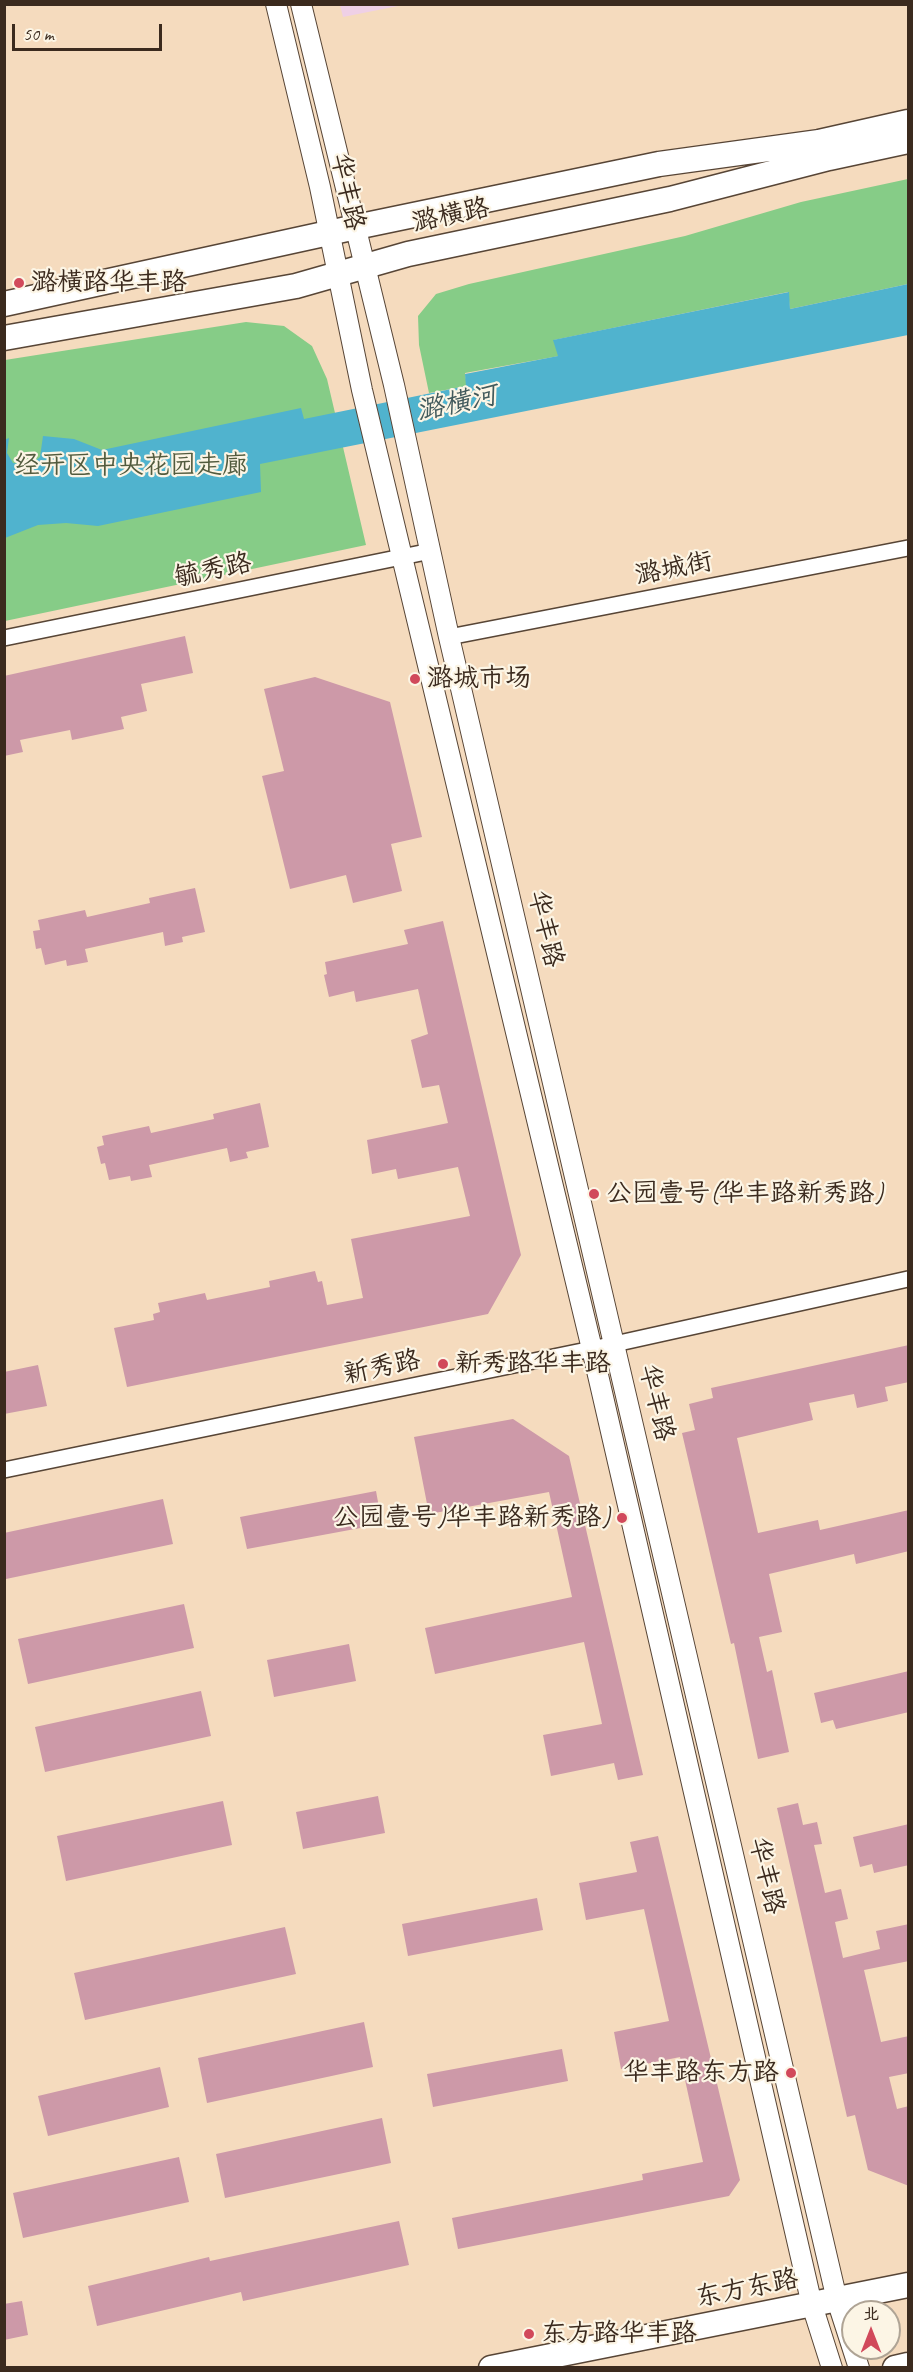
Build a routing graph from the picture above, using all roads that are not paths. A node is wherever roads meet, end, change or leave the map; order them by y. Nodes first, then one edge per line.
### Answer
1 (276, 4) edge
2 (301, 4) edge
3 (909, 122) edge
4 (909, 141) edge
5 (356, 227) junction
6 (328, 234) junction
7 (364, 264) junction
8 (336, 273) junction
9 (4, 304) edge
10 (4, 338) edge
11 (909, 548) edge
12 (431, 551) junction
13 (401, 557) junction
14 (449, 637) junction
15 (4, 638) edge
16 (909, 1279) edge
17 (614, 1344) junction
18 (592, 1349) junction
19 (4, 1470) edge
20 (909, 2285) edge
21 (837, 2300) junction
22 (812, 2305) junction
23 (909, 2365) edge
24 (491, 2367) edge
25 (832, 2367) edge
26 (859, 2367) edge
27 (894, 2367) edge

1 - 6 street, 华丰路
2 - 5 street, 华丰路
3 - 5 main road, 潞横路
4 - 7 main road, 潞横路
5 - 6 main road, 潞横路
5 - 7 street, 华丰路
6 - 8 street, 华丰路
6 - 9 main road, 潞横路
7 - 8 main road, 潞横路
7 - 12 street, 华丰路
8 - 10 main road, 潞横路
8 - 13 street, 华丰路
11 - 14 street, 潞城街
12 - 13 street, 毓秀路
12 - 14 street, 华丰路
13 - 15 street, 毓秀路
13 - 18 street, 华丰路
14 - 17 street, 华丰路
16 - 17 street, 新秀路
17 - 18 street, 新秀路
17 - 21 street, 华丰路
18 - 19 street, 新秀路
18 - 22 street, 华丰路
20 - 21 main road, 东方东路
21 - 22 main road, 东方东路
21 - 26 street, 华丰路
22 - 24 main road, 东方东路
22 - 25 street, 华丰路
23 - 27 main road

